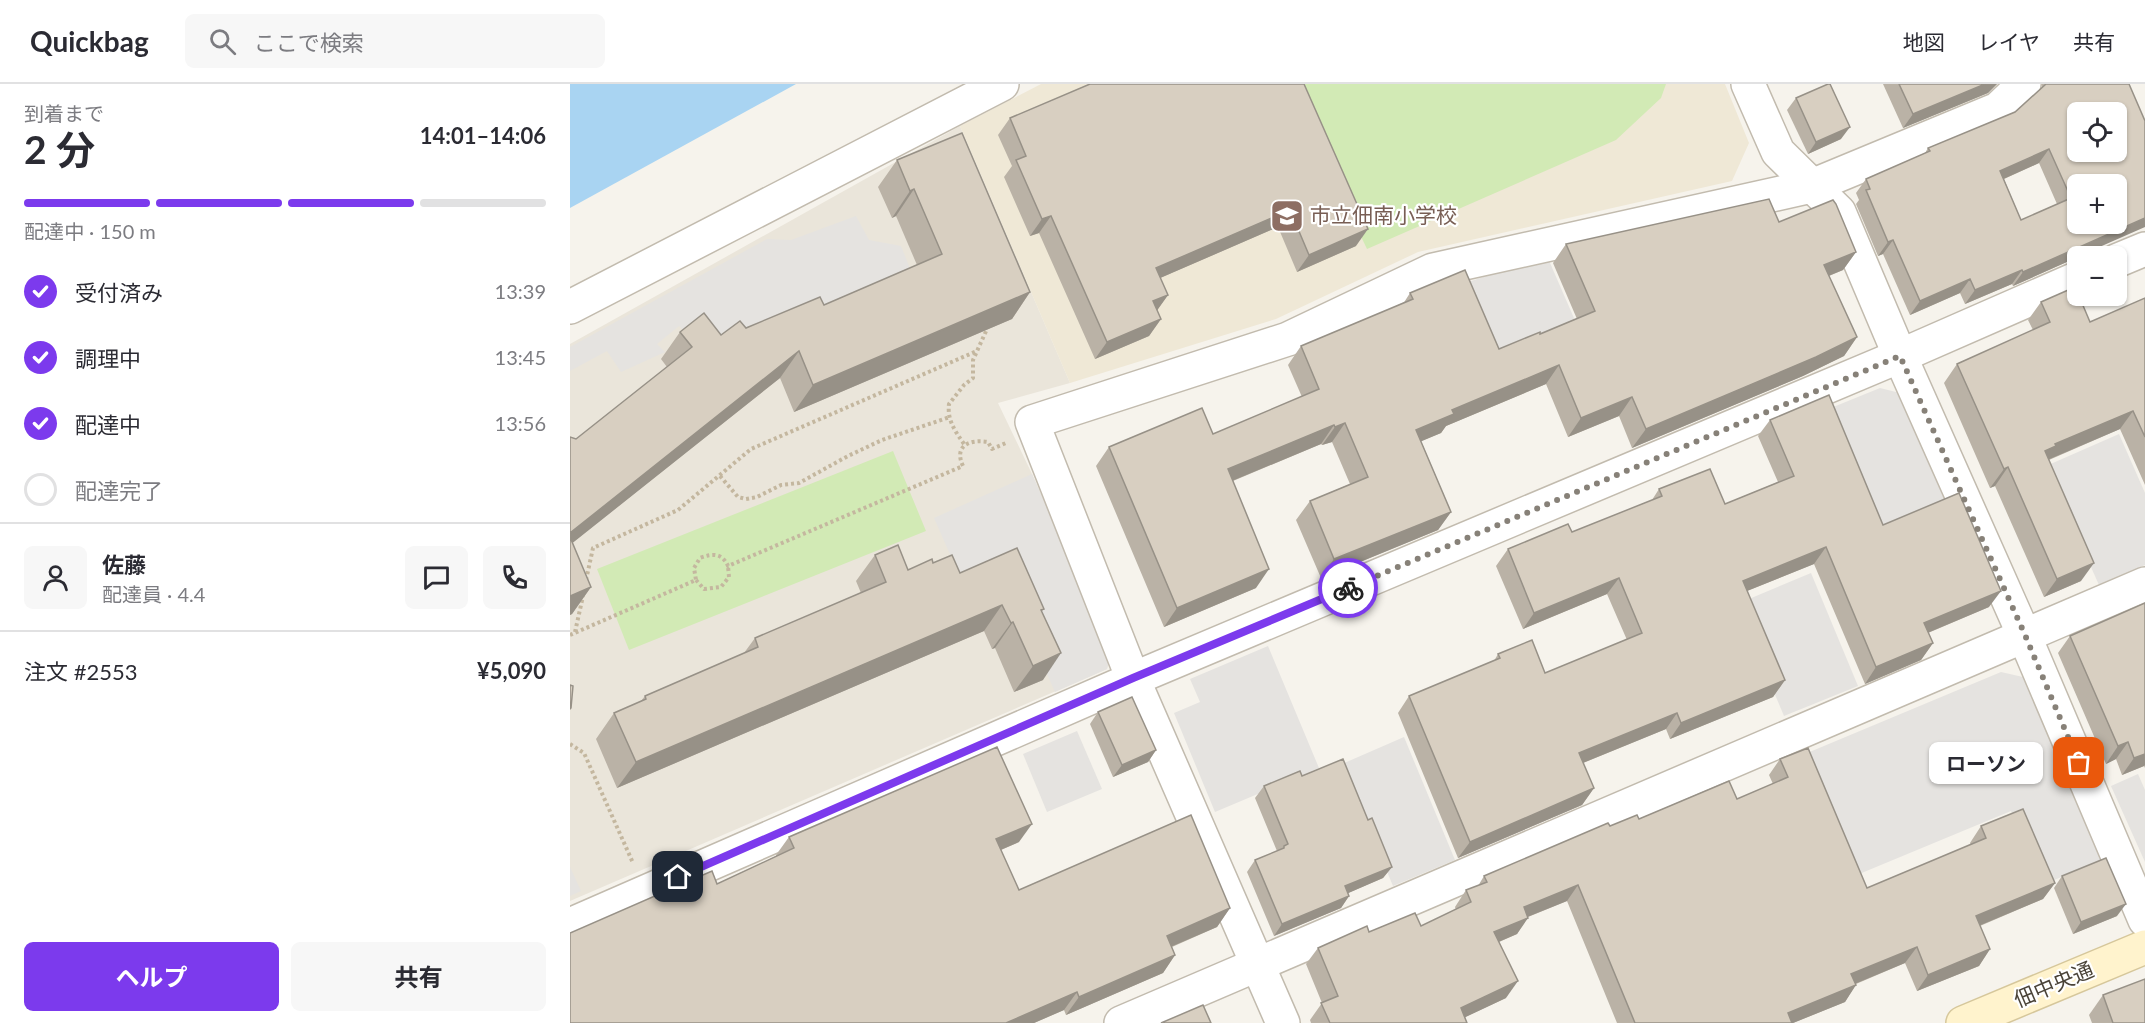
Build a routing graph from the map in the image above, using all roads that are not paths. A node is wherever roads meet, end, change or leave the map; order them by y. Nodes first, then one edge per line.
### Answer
1 (1002, 84) edge
2 (1748, 84) edge
3 (2024, 84) edge
4 (1812, 186) junction
5 (2145, 249) edge
6 (2127, 256) edge
7 (2067, 283) edge
8 (570, 307) edge
9 (1900, 356) junction
10 (2145, 584) edge
11 (2025, 635) junction
12 (1133, 678) junction
13 (2145, 920) edge
14 (570, 924) edge
15 (2145, 947) edge
16 (1258, 964) junction
17 (1121, 1023) edge
18 (1283, 1023) edge
19 (1963, 1023) edge

1 - 8 street
2 - 4 street
3 - 4 street
4 - 9 street
4 - 12 street
5 - 6 street
7 - 9 street
9 - 11 street
9 - 12 street
10 - 11 street
11 - 13 street
11 - 16 street
12 - 14 street
12 - 16 street
15 - 19 street, 佃中央通
16 - 17 street
16 - 18 street

